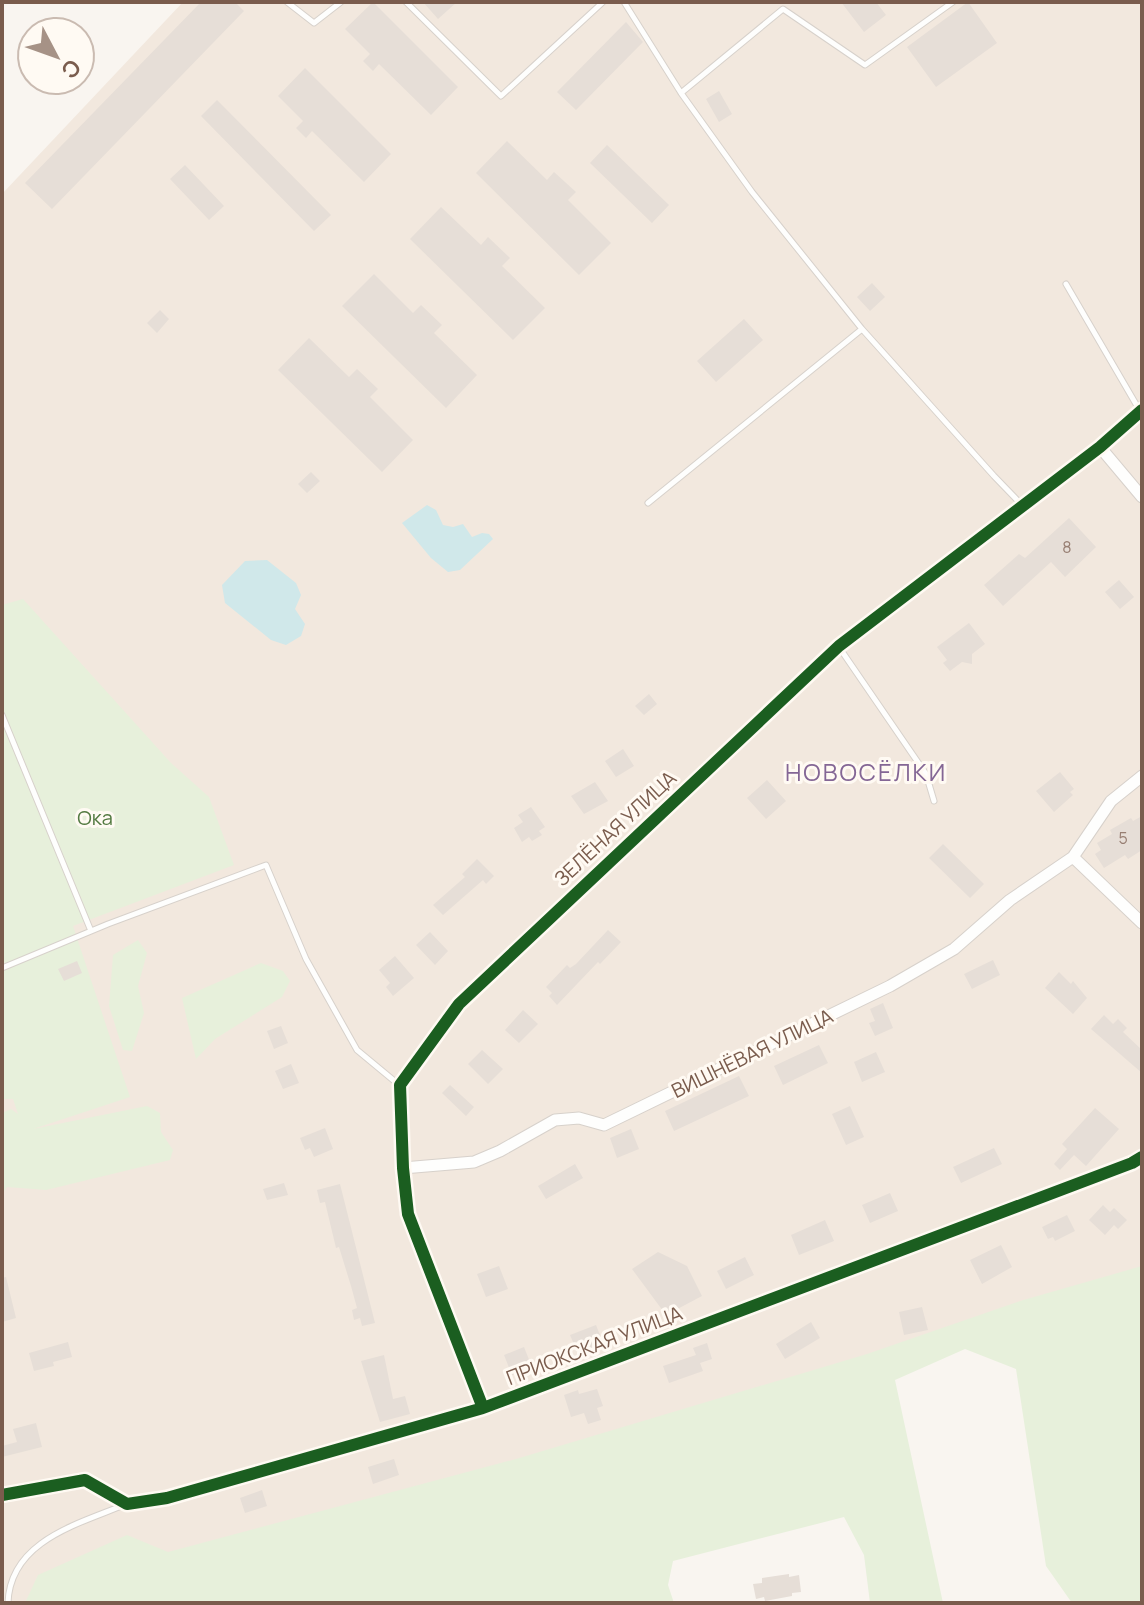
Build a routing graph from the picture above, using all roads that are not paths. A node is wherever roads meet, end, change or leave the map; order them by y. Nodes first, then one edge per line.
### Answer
1 (287, 2) edge
2 (341, 2) edge
3 (406, 2) edge
4 (603, 2) edge
5 (624, 2) edge
6 (953, 2) edge
7 (784, 5) edge
8 (681, 93) junction
9 (1066, 284) dead end
10 (862, 329) junction
11 (1141, 410) edge
12 (1100, 447) junction
13 (1142, 497) edge
14 (648, 503) dead end
15 (1023, 505) junction
16 (839, 646) junction
17 (2, 715) edge
18 (1142, 776) edge
19 (934, 801) dead end
20 (1073, 857) junction
21 (1142, 923) edge
22 (91, 931) junction
23 (2, 968) edge
24 (400, 1085) junction
25 (1142, 1157) edge
26 (403, 1168) junction
27 (483, 1408) junction
28 (2, 1495) edge
29 (127, 1504) junction
30 (8, 1603) edge

1 - 2 lane
3 - 4 lane
5 - 8 lane
6 - 7 lane
7 - 8 lane
8 - 10 lane
9 - 11 lane
10 - 14 lane
10 - 15 lane
11 - 12 street, ЗЕЛЁНАЯ УЛИЦА
12 - 13 street
12 - 15 street, ЗЕЛЁНАЯ УЛИЦА
15 - 16 street, ЗЕЛЁНАЯ УЛИЦА
16 - 19 lane
16 - 24 street, ЗЕЛЁНАЯ УЛИЦА
17 - 22 lane
18 - 20 street
20 - 21 street
20 - 26 street, ВИШНЁВАЯ УЛИЦА
22 - 23 lane
22 - 24 lane
24 - 26 street
25 - 27 street, ПРИОКСКАЯ УЛИЦА
26 - 27 street
27 - 29 street, ПРИОКСКАЯ УЛИЦА
28 - 29 street
29 - 30 lane

